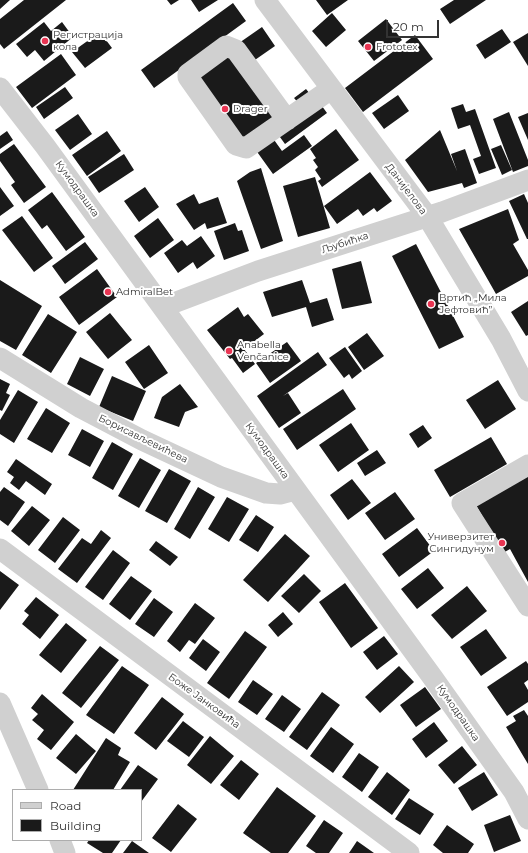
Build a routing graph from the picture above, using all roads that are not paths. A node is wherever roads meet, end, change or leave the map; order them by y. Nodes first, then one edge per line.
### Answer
1 (265, 0) edge
2 (0, 88) edge
3 (331, 89) junction
4 (287, 120) junction
5 (528, 180) edge
6 (427, 216) junction
7 (163, 307) junction
8 (0, 358) edge
9 (528, 391) edge
10 (528, 465) edge
11 (295, 490) junction
12 (0, 549) edge
13 (528, 606) edge
14 (0, 703) edge
15 (38, 789) edge
16 (528, 819) edge
17 (60, 841) edge
18 (65, 853) edge
19 (409, 853) edge

1 - 3 street, Данијелова
2 - 7 street, Кумодрашка
3 - 4 street
3 - 6 street, Данијелова
4 - 4 street
5 - 6 street, Љубићка
6 - 7 street, Љубићка
6 - 9 street, Данијелова
7 - 11 street, Кумодрашка
8 - 11 street, Борисављевићева
10 - 13 street
11 - 16 street, Кумодрашка
12 - 19 street, Боже Јанковића
14 - 15 street
17 - 18 street

